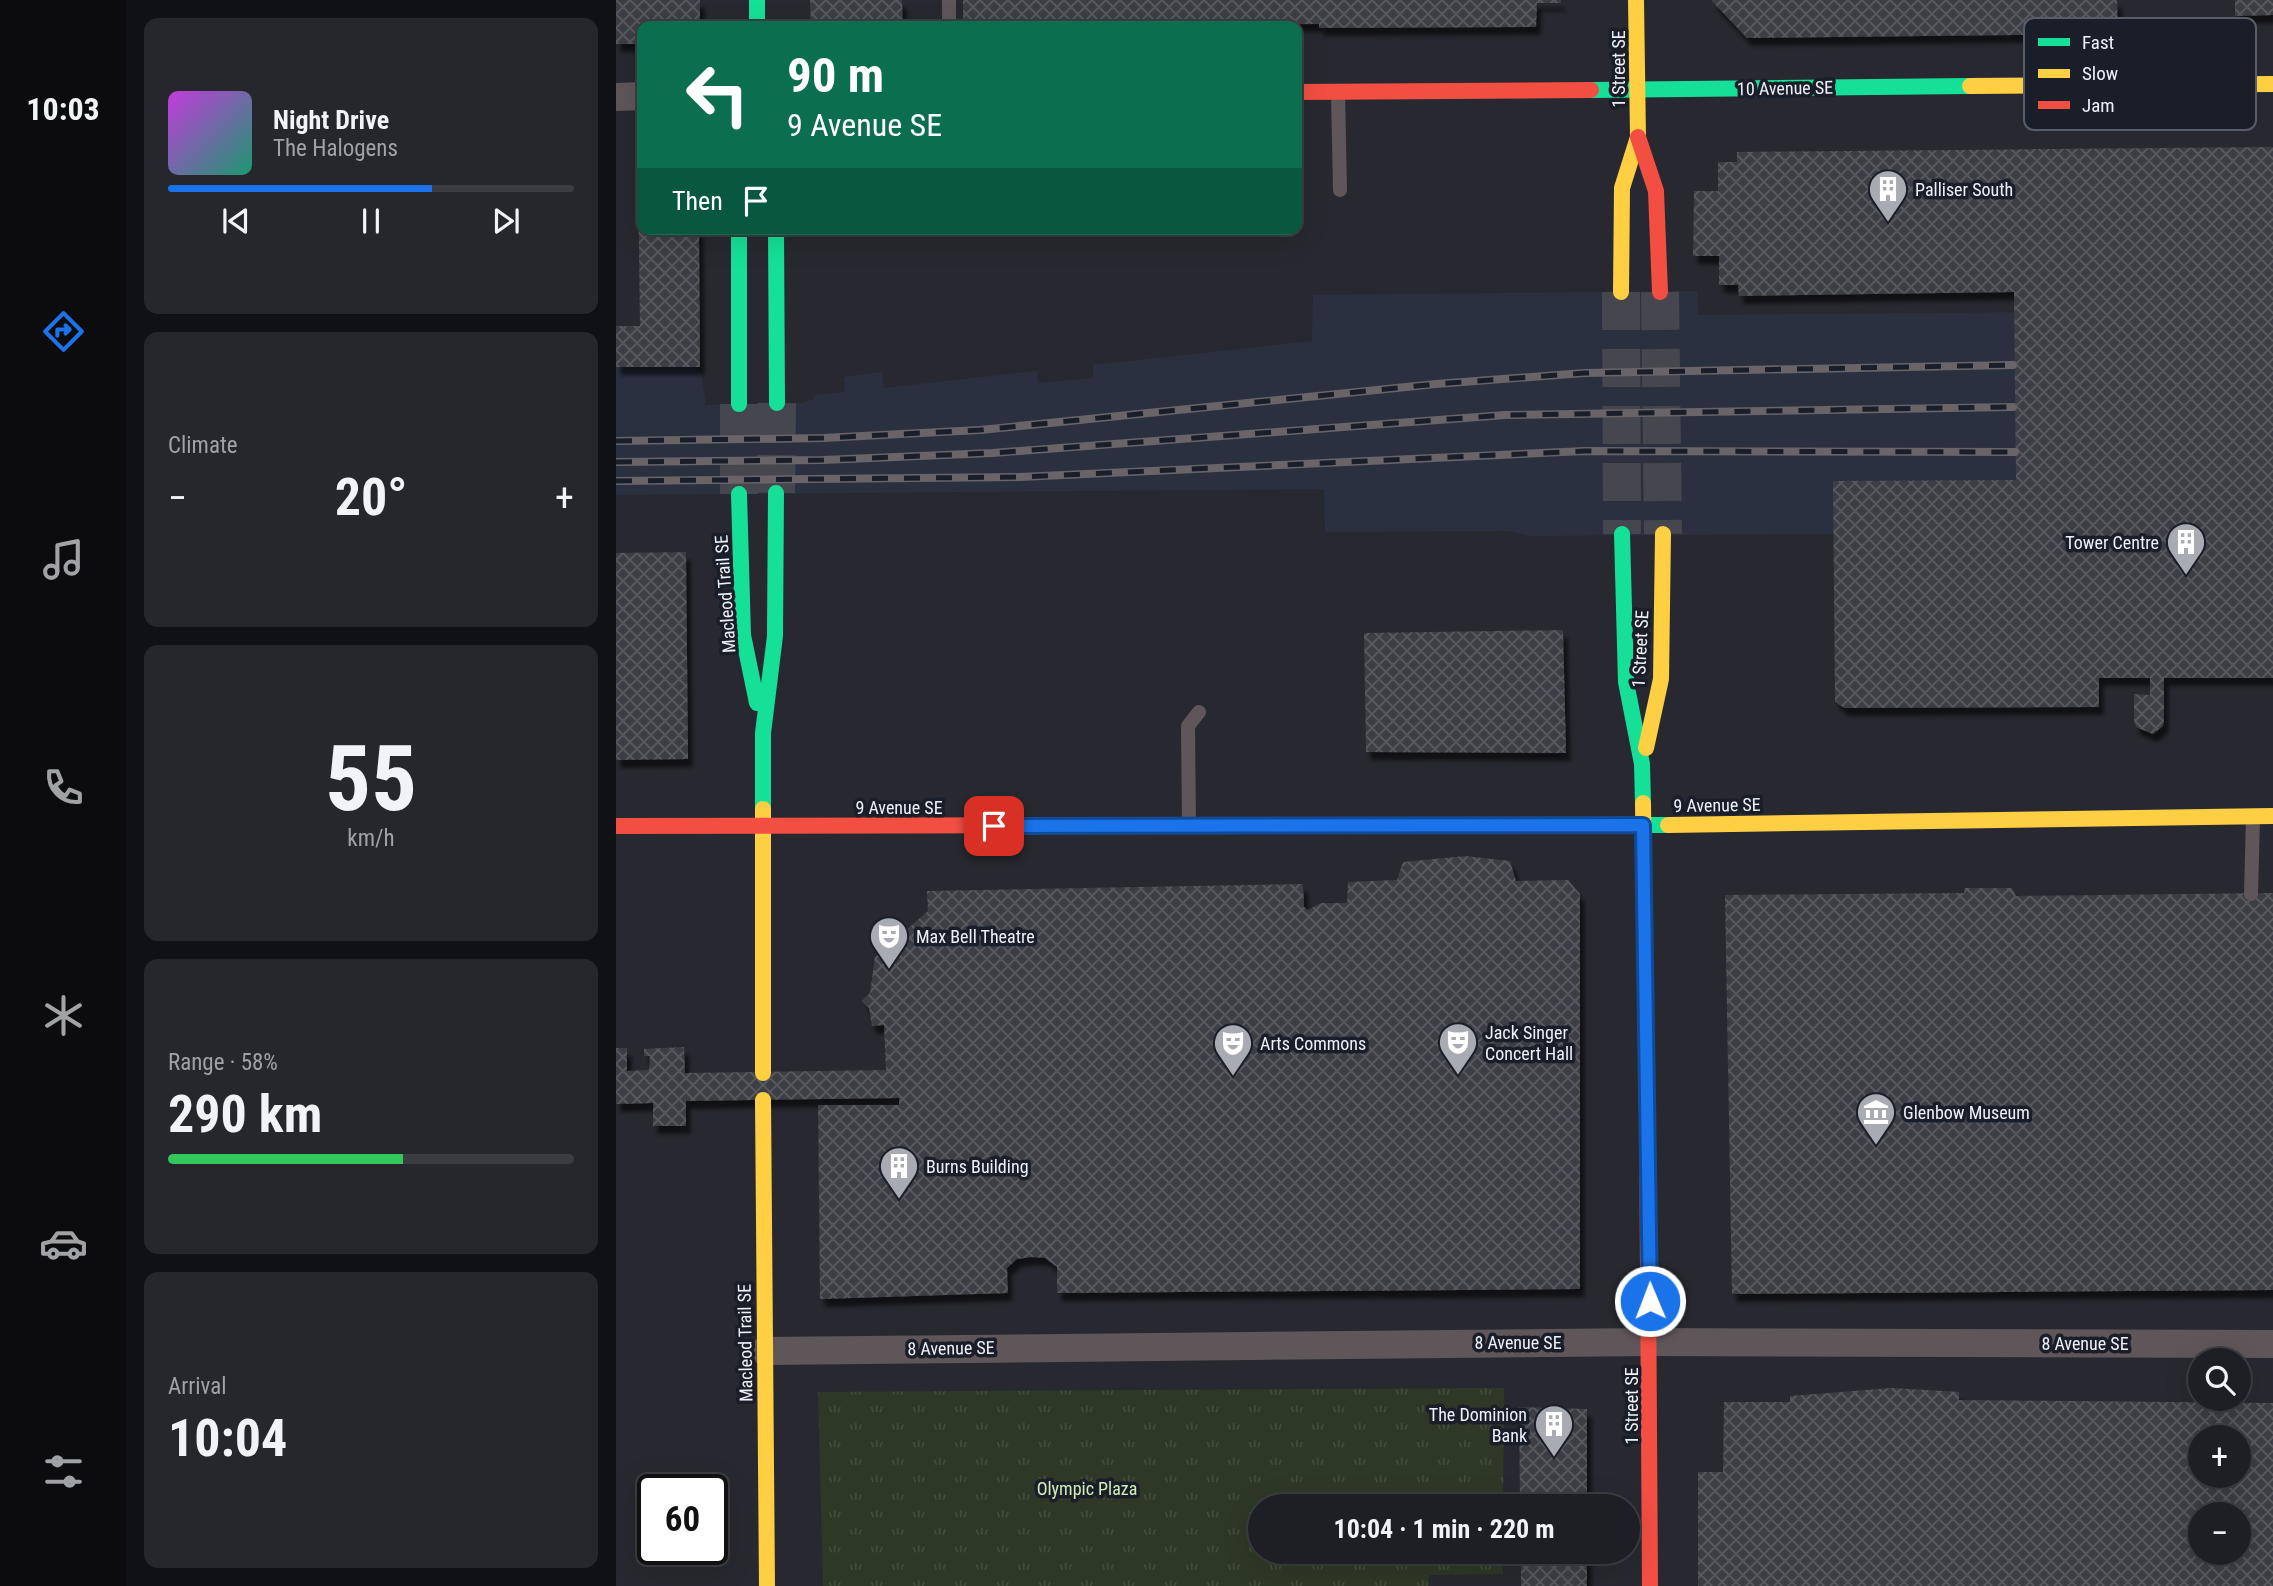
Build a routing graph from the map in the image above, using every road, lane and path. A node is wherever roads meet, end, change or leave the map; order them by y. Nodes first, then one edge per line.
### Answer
1 (757, 0) edge
2 (949, 0) edge
3 (1636, 0) edge
4 (757, 21) edge
5 (949, 21) edge
6 (2024, 86) edge
7 (1637, 90) junction
8 (1302, 92) edge
9 (1338, 92) junction
10 (616, 96) edge
11 (637, 96) edge
12 (1638, 137) junction
13 (1340, 190) dead end
14 (739, 235) edge
15 (776, 235) edge
16 (1621, 292) tunnel mouth
17 (1660, 292) tunnel mouth
18 (777, 403) tunnel mouth
19 (738, 404) tunnel mouth
20 (776, 493) tunnel mouth
21 (739, 494) tunnel mouth
22 (1622, 534) tunnel mouth
23 (1663, 534) tunnel mouth
24 (1199, 712) dead end
25 (763, 733) junction
26 (1642, 764) junction
27 (2253, 816) junction
28 (2273, 816) edge
29 (1643, 825) junction
30 (616, 826) edge
31 (762, 826) junction
32 (1189, 826) junction
33 (2251, 894) dead end
34 (763, 1073) dead end
35 (763, 1100) dead end
36 (1651, 1342) junction
37 (2273, 1344) edge
38 (764, 1351) junction
39 (767, 1586) edge
40 (1650, 1586) edge

1 - 4 main road
2 - 5 lane
3 - 7 main road, 1 Street SE
6 - 7 main road, 10 Avenue SE
7 - 9 main road, 10 Avenue SE
7 - 12 main road, 1 Street SE
8 - 9 main road, 10 Avenue SE
9 - 13 lane
10 - 11 street
12 - 16 main road, 1 Street SE
12 - 17 main road, 1 Street SE
14 - 19 main road
15 - 18 main road
20 - 25 main road, Macleod Trail SE
21 - 25 main road, Macleod Trail SE
22 - 26 main road, 1 Street SE
23 - 26 main road, 1 Street SE
24 - 32 lane
25 - 31 main road, Macleod Trail SE
26 - 29 main road, 1 Street SE
27 - 28 main road, 9 Avenue SE
27 - 29 main road, 9 Avenue SE
27 - 33 lane
29 - 32 main road, 9 Avenue SE
29 - 36 main road, 1 Street SE
30 - 31 main road, 9 Avenue SE
31 - 32 main road, 9 Avenue SE
31 - 34 main road, Macleod Trail SE
35 - 38 main road, Macleod Trail SE
36 - 37 street, 8 Avenue SE
36 - 38 street, 8 Avenue SE
36 - 40 main road, 1 Street SE
38 - 39 main road, Macleod Trail SE

